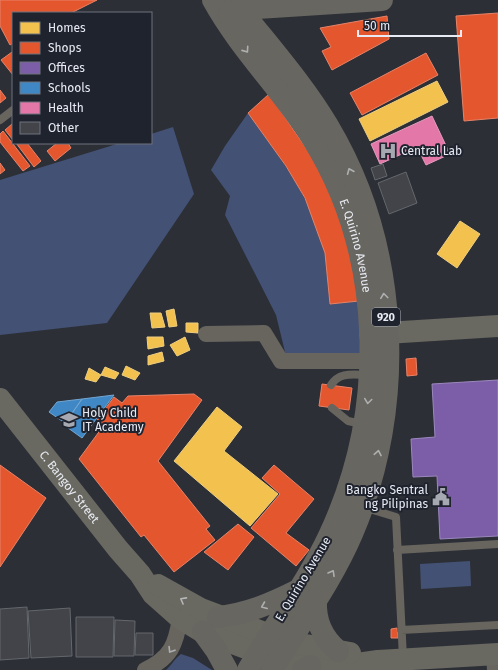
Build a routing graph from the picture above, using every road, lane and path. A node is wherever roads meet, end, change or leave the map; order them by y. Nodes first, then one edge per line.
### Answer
1 (382, 0) edge
2 (228, 7) edge
3 (12, 111) edge
4 (0, 120) edge
5 (498, 326) edge
6 (206, 334) dead end
7 (379, 334) junction
8 (370, 368) junction
9 (331, 385) dead end
10 (0, 399) edge
11 (332, 408) dead end
12 (365, 424) junction
13 (363, 507) junction
14 (498, 544) edge
15 (397, 550) junction
16 (140, 574) junction
17 (307, 594) junction
18 (218, 617) junction
19 (180, 618) junction
20 (498, 625) edge
21 (401, 630) junction
22 (203, 632) junction
23 (338, 651) junction
24 (269, 655) edge
25 (403, 659) junction
26 (378, 660) junction
27 (496, 660) edge
28 (306, 668) edge
29 (145, 670) edge
30 (227, 670) edge

1 - 2 main road
2 - 7 main road, E. Quirino Avenue / 920
3 - 4 lane
5 - 7 main road
6 - 8 street
7 - 8 main road, E. Quirino Avenue / 920
13 -> 7 main road, E. Quirino Avenue / 920
8 - 9 lane
8 -> 12 main road, E. Quirino Avenue / 920
10 - 16 main road, C. Bangoy Street
11 - 12 lane
12 - 17 main road, E. Quirino Avenue / 920
13 - 15 lane
17 -> 13 main road, E. Quirino Avenue / 920
14 - 15 lane
15 - 21 lane
18 -> 16 main road, C. Bangoy Street
16 - 19 main road, C. Bangoy Street
17 -> 18 main road
17 - 23 main road
17 - 24 main road, E. Quirino Avenue / 920
18 - 24 main road, C. Bangoy Street
19 - 22 main road, C. Bangoy Street
19 -> 29 street
20 - 21 lane
21 - 25 lane
22 - 24 main road, C. Bangoy Street
22 - 30 main road
23 - 24 main road
23 - 26 main road
24 - 28 main road
25 - 26 main road
25 - 27 main road
26 - 28 main road

